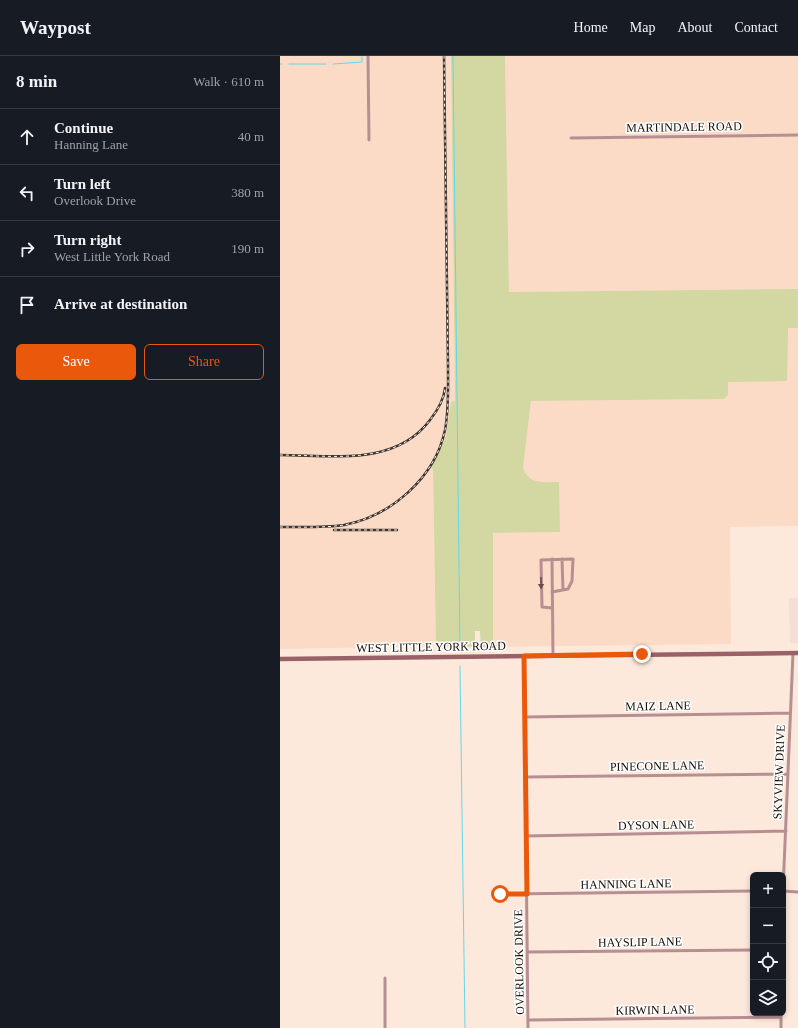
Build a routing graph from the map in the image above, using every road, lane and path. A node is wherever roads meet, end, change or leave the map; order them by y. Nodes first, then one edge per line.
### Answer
1 (368, 56) edge
2 (798, 135) edge
3 (571, 138) dead end
4 (369, 140) dead end
5 (552, 559) junction
6 (562, 559) junction
7 (563, 590) junction
8 (552, 592) junction
9 (552, 608) junction
10 (796, 653) edge
11 (553, 655) junction
12 (524, 656) junction
13 (280, 660) edge
14 (790, 713) junction
15 (525, 717) junction
16 (788, 774) junction
17 (526, 777) junction
18 (786, 832) junction
19 (526, 836) junction
20 (784, 872) edge
21 (750, 891) edge
22 (786, 891) edge
23 (798, 892) edge
24 (500, 894) dead end
25 (527, 894) junction
26 (750, 950) edge
27 (528, 952) junction
28 (385, 978) dead end
29 (750, 1016) edge
30 (781, 1016) edge
31 (528, 1020) junction
32 (385, 1028) edge
33 (528, 1028) edge
34 (781, 1028) edge

1 - 4 street
2 - 3 street, MARTINDALE ROAD
5 - 6 street
5 - 8 street
5 -> 9 street
6 - 7 street
6 - 7 street
7 - 8 street
8 - 9 street
9 - 11 street
10 - 11 main road, WEST LITTLE YORK ROAD
10 - 14 street, SKYVIEW DRIVE
11 - 12 main road, WEST LITTLE YORK ROAD
12 - 13 main road, WEST LITTLE YORK ROAD
12 - 15 street, OVERLOOK DRIVE
14 - 15 street, MAIZ LANE
14 - 16 street, SKYVIEW DRIVE
15 - 17 street, OVERLOOK DRIVE
16 - 17 street, PINECONE LANE
16 - 18 street, SKYVIEW DRIVE
17 - 19 street, OVERLOOK DRIVE
18 - 19 street, DYSON LANE
18 - 20 street, SKYVIEW DRIVE
19 - 25 street, OVERLOOK DRIVE
21 - 25 street, HANNING LANE
22 - 23 street
24 - 25 street, HANNING LANE
25 - 27 street, OVERLOOK DRIVE
26 - 27 street, HAYSLIP LANE
27 - 31 street, OVERLOOK DRIVE
28 - 32 street
29 - 31 street, KIRWIN LANE
30 - 34 street
31 - 33 street, OVERLOOK DRIVE

